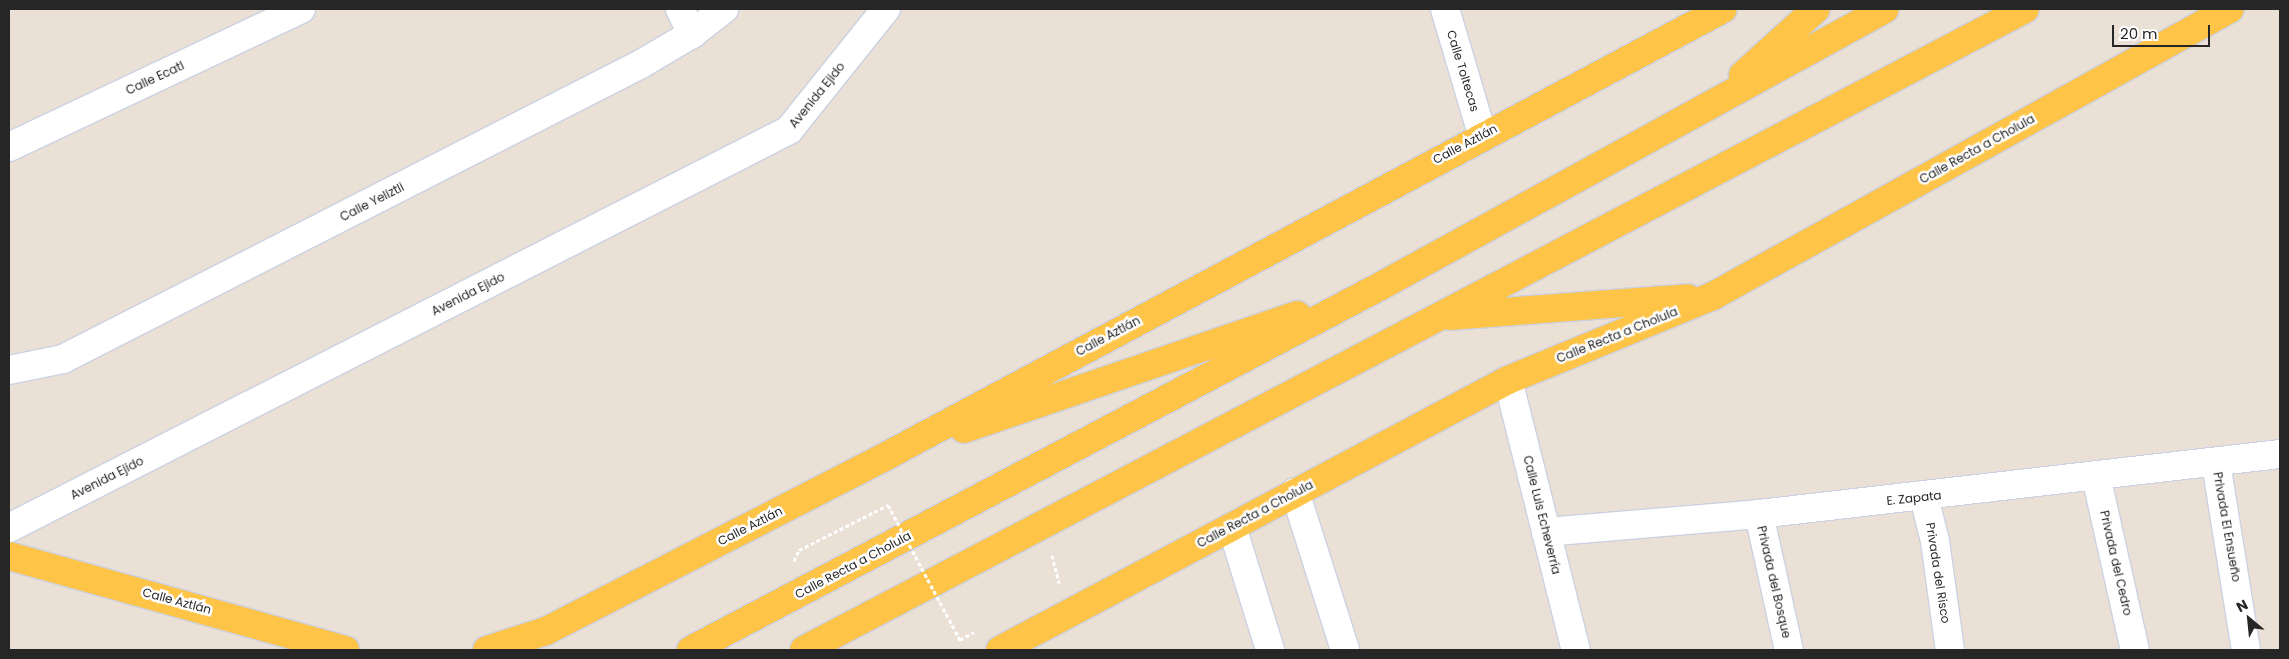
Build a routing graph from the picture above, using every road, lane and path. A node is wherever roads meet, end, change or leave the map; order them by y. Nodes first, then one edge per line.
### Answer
1 (301, 9) edge
2 (680, 9) edge
3 (724, 9) edge
4 (886, 9) edge
5 (1444, 9) edge
6 (1723, 9) edge
7 (1816, 9) edge
8 (1885, 9) edge
9 (2026, 9) edge
10 (2230, 9) edge
11 (692, 34) junction
12 (1708, 106) junction
13 (1482, 134) junction
14 (9, 147) edge
15 (1379, 287) junction
16 (1713, 296) junction
17 (1439, 317) junction
18 (9, 370) edge
19 (1508, 380) junction
20 (890, 454) junction
21 (2280, 454) edge
22 (2216, 463) junction
23 (2096, 476) junction
24 (1295, 492) junction
25 (1924, 497) junction
26 (1759, 514) junction
27 (1232, 527) junction
28 (9, 528) edge
29 (1546, 532) junction
30 (799, 550) dead end
31 (9, 556) edge
32 (913, 590) junction
33 (960, 640) dead end
34 (344, 650) edge
35 (487, 650) edge
36 (691, 650) edge
37 (804, 650) edge
38 (844, 650) edge
39 (1000, 650) edge
40 (1270, 650) edge
41 (1345, 650) edge
42 (1576, 650) edge
43 (1789, 650) edge
44 (1950, 650) edge
45 (2135, 650) edge
46 (2246, 650) edge

1 - 14 street, Calle Ecatl
2 - 11 street
3 - 11 street, Calle Yeliztli
4 - 28 street, Avenida Ejido
5 - 13 street, Calle Toltecas
6 - 13 main road, Calle Aztlán
7 - 12 main road
8 - 12 main road, Calle Recta a Cholula
9 - 17 main road
10 - 16 main road, Calle Recta a Cholula
11 - 18 street, Calle Yeliztli
12 - 15 main road, Calle Recta a Cholula
13 - 20 main road, Calle Aztlán
15 - 20 main road
15 - 36 main road, Calle Recta a Cholula
16 - 17 main road
16 - 19 main road, Calle Recta a Cholula
17 - 32 main road
19 - 24 main road, Calle Recta a Cholula
19 - 29 street, Calle Luis Echeverría
20 - 35 main road, Calle Aztlán
21 - 22 street, E. Zapata
22 - 23 street, E. Zapata
22 - 46 street, Privada El Ensueño
23 - 25 street, E. Zapata
23 - 45 street, Privada del Cedro
24 - 27 main road, Calle Recta a Cholula
24 - 41 street
25 - 26 street, E. Zapata
25 - 44 street, Privada del Risco
26 - 29 street, E. Zapata
26 - 43 street, Privada del Bosque
27 - 39 main road, Calle Recta a Cholula
27 - 40 street
29 - 42 street, Calle Luis Echeverría
30 - 33 path, bridge
31 - 34 main road, Calle Aztlán
32 - 37 main road
32 - 38 main road

